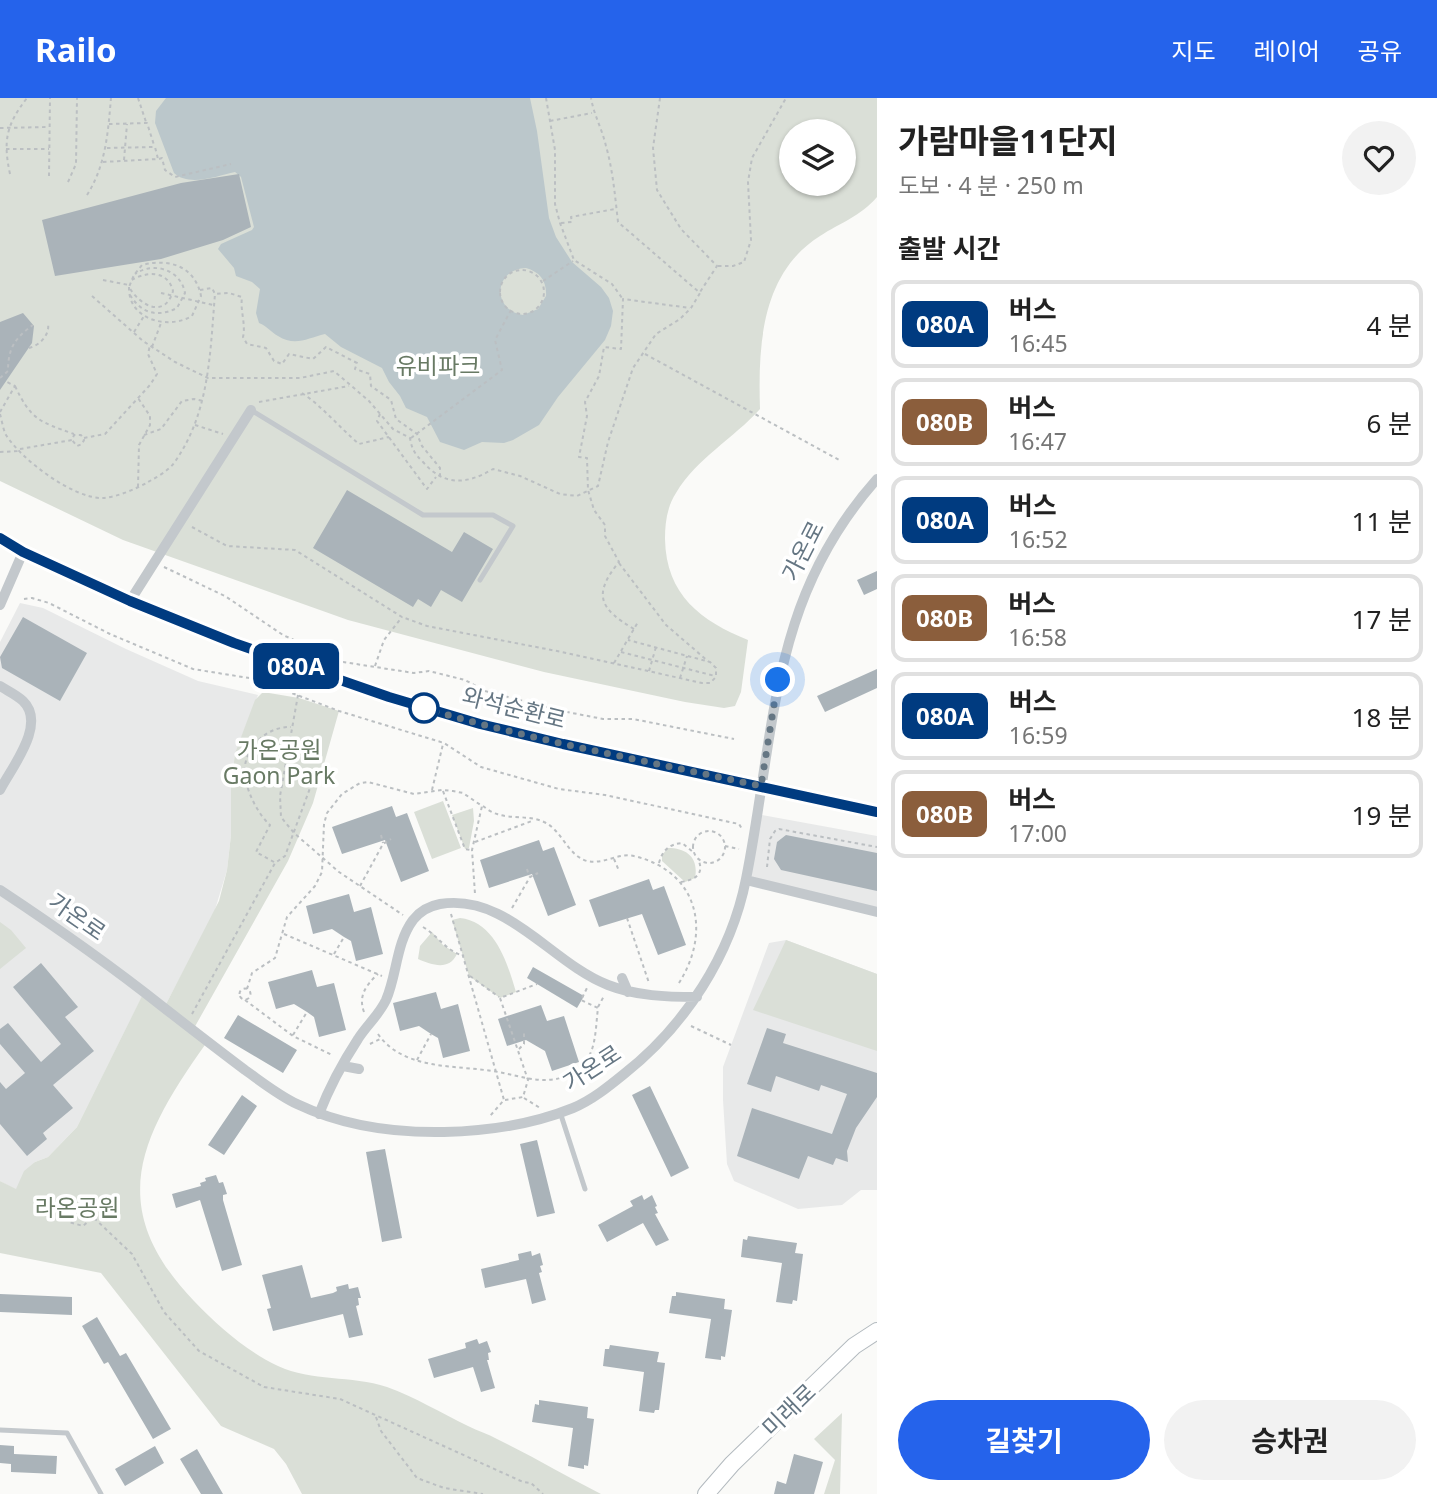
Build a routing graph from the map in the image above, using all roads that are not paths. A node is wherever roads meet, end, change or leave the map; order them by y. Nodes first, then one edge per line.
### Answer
1 (251, 410) joint
2 (877, 479) edge
3 (0, 538) edge
4 (23, 552) junction
5 (480, 580) dead end
6 (130, 601) junction
7 (0, 605) edge
8 (0, 686) edge
9 (761, 786) junction
10 (0, 790) edge
11 (877, 812) edge
12 (746, 880) junction
13 (0, 890) edge
14 (877, 912) edge
15 (622, 978) dead end
16 (628, 992) junction
17 (697, 997) junction
18 (344, 1064) junction
19 (359, 1069) dead end
20 (560, 1112) junction
21 (319, 1114) junction
22 (585, 1189) dead end
23 (877, 1331) edge
24 (0, 1430) edge
25 (102, 1494) edge
26 (706, 1494) edge

1 - 5 lane
1 - 6 street
2 - 9 street, 가온로
3 - 4 street, 와석순환로
4 - 6 street, 와석순환로
4 - 7 street
6 - 9 street, 와석순환로
8 - 10 street
9 - 11 street, 와석순환로
9 - 12 street, 가온로
12 - 14 street
12 - 17 street, 가온로
13 - 21 street, 가온로
15 - 16 street
16 - 17 street
16 - 18 street
17 - 20 street, 가온로
18 - 19 street
18 - 21 street
20 - 21 street, 가온로
20 - 22 lane
23 - 26 main road, 미래로
24 - 25 lane

